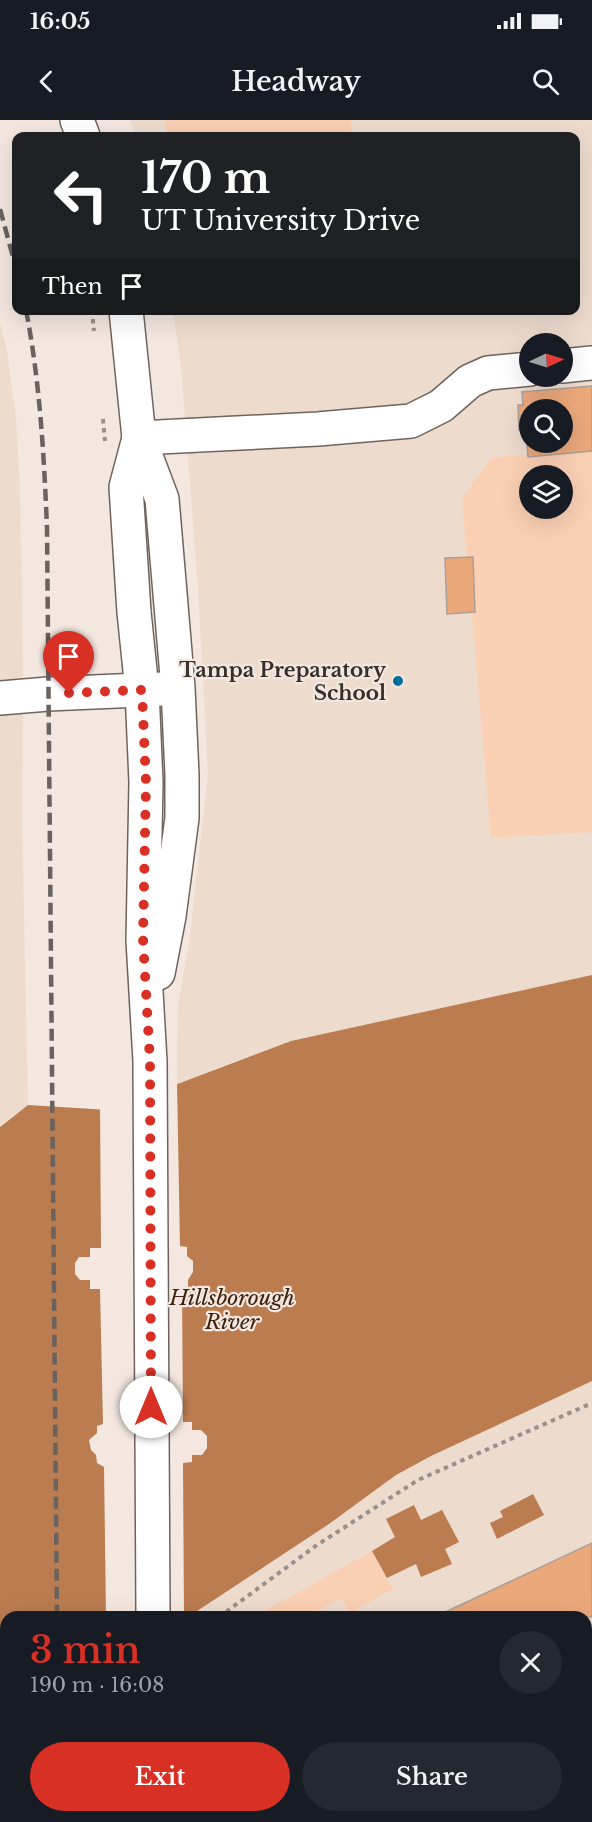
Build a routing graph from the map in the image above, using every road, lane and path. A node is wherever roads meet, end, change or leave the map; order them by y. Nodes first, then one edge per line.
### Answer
1 (127, 315) edge
2 (592, 363) edge
3 (573, 365) edge
4 (519, 370) edge
5 (139, 438) junction
6 (178, 688) junction
7 (142, 690) junction
8 (0, 698) edge
9 (150, 1061) junction
10 (592, 1403) edge
11 (153, 1611) edge
12 (227, 1611) edge

1 - 5 street
2 - 3 street
4 - 5 street
5 - 6 street
5 - 7 street
6 - 7 street
6 - 9 street
7 - 8 street
7 - 9 street
9 - 11 street
10 - 12 path

